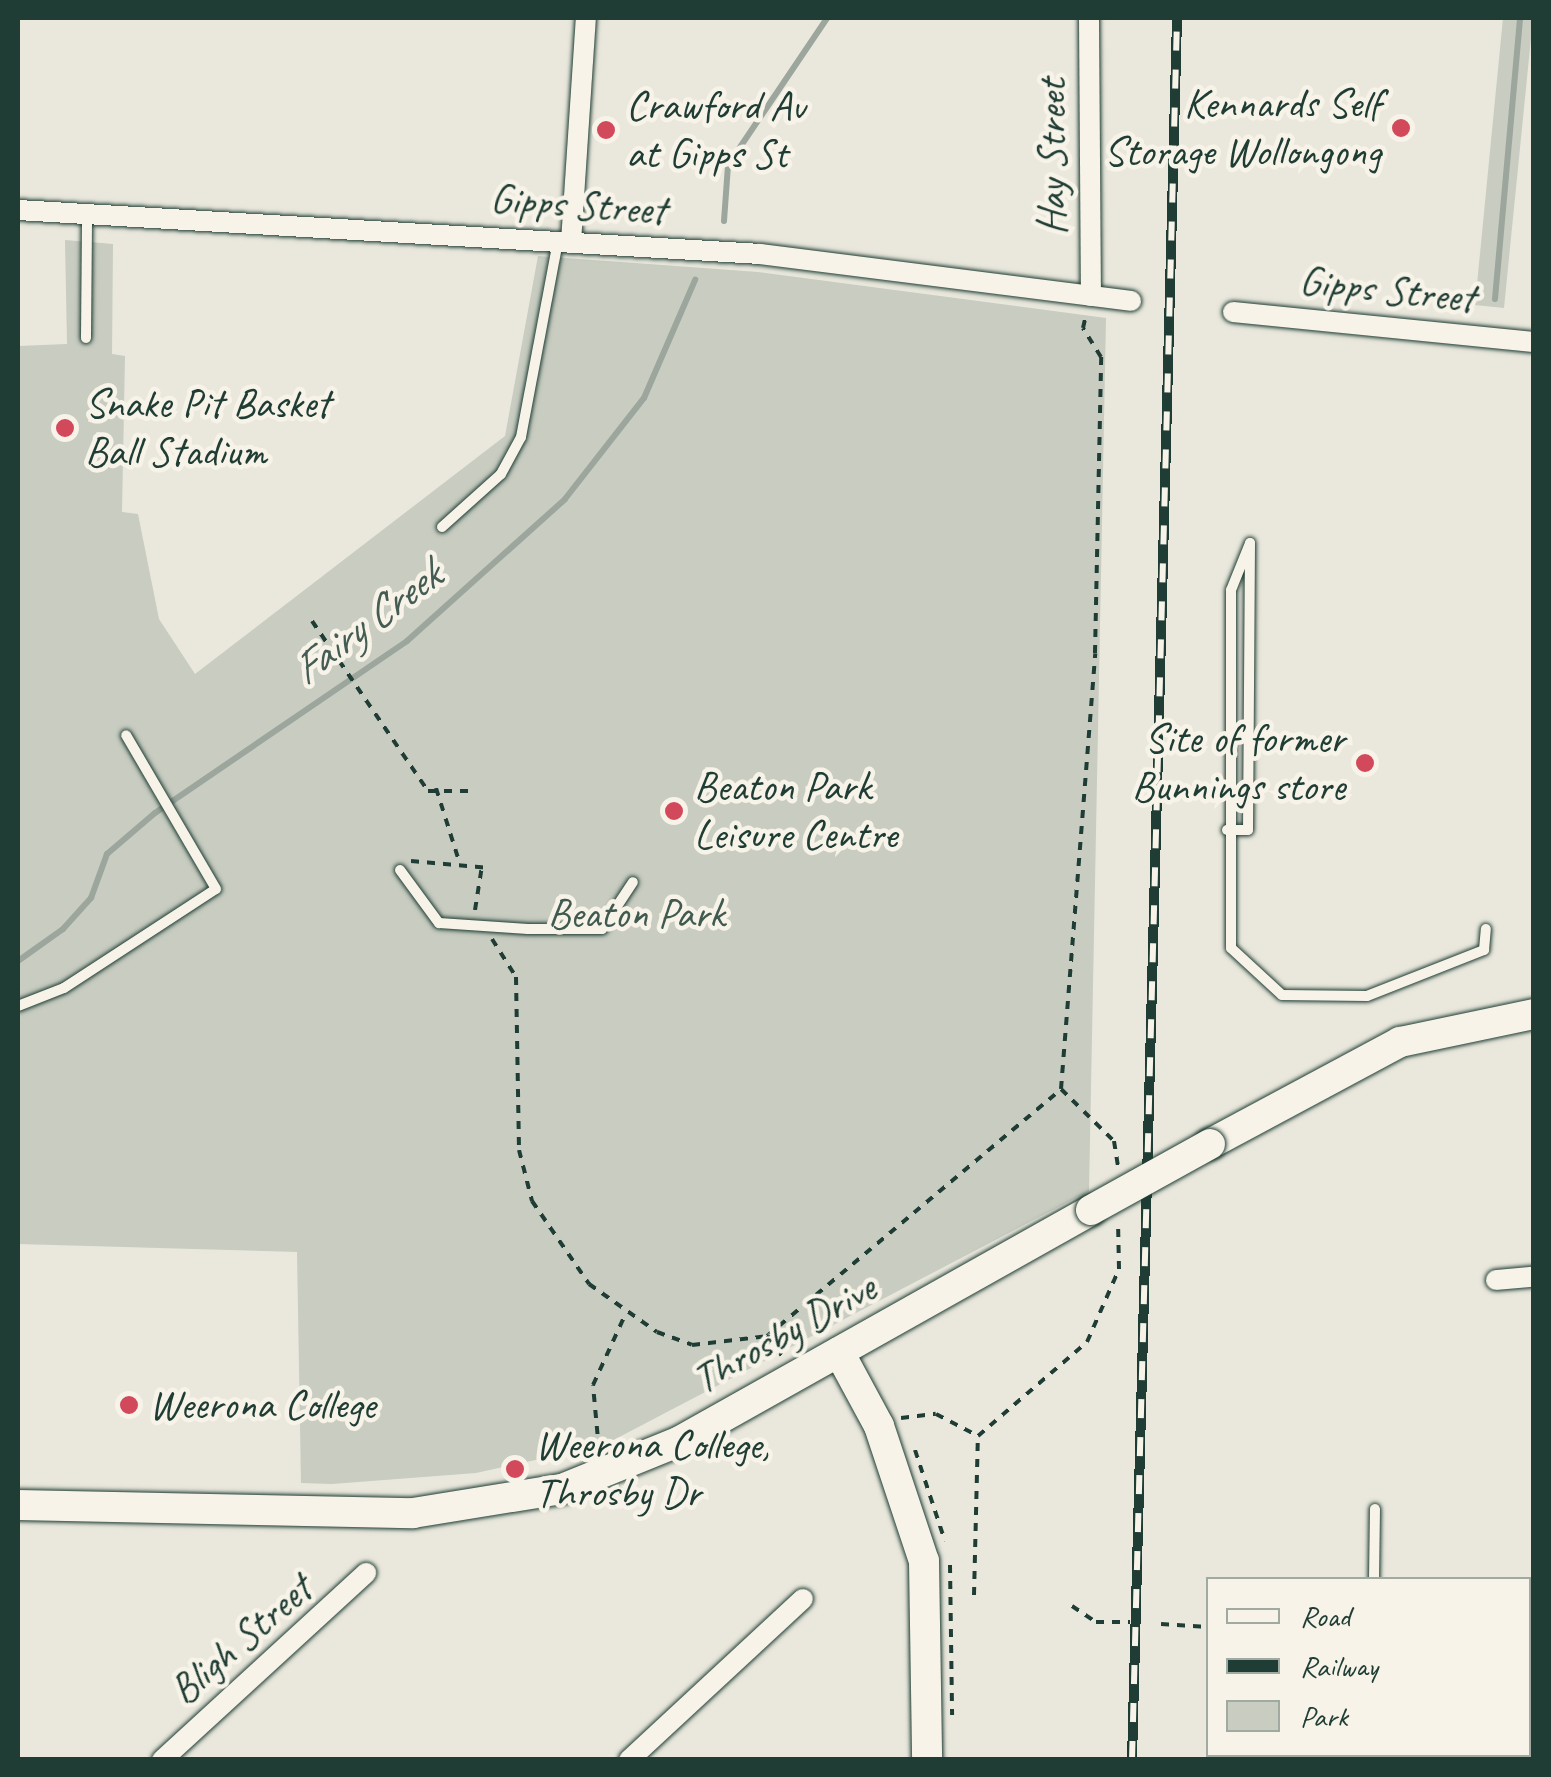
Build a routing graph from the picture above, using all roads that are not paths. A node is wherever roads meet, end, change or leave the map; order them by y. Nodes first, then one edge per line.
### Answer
1 (586, 18) edge
2 (1088, 18) edge
3 (18, 210) edge
4 (88, 214) junction
5 (565, 242) junction
6 (1091, 296) junction
7 (1131, 301) dead end
8 (1233, 312) dead end
9 (86, 338) dead end
10 (1534, 342) edge
11 (442, 527) dead end
12 (126, 736) dead end
13 (1228, 830) junction
14 (400, 870) dead end
15 (633, 882) dead end
16 (1486, 929) dead end
17 (18, 1006) edge
18 (1534, 1014) edge
19 (1534, 1277) edge
20 (1496, 1280) dead end
21 (839, 1352) junction
22 (18, 1505) edge
23 (1375, 1509) dead end
24 (366, 1572) dead end
25 (1374, 1577) edge
26 (803, 1598) dead end
27 (162, 1760) edge
28 (629, 1760) edge
29 (927, 1760) edge

1 - 5 street
2 - 6 street, Hay Street
3 - 4 street, Gipps Street
4 - 5 street, Gipps Street
4 - 9 lane
5 - 6 street, Gipps Street
5 - 11 lane
6 - 7 street, Gipps Street
8 - 10 street, Gipps Street
12 - 17 lane
13 - 13 lane
13 - 16 lane
14 - 15 lane
18 - 21 main road, Throsby Drive, bridge
19 - 20 street
21 - 22 main road, Throsby Drive
21 - 29 main road
23 - 25 lane
24 - 27 street, Bligh Street
26 - 28 street

